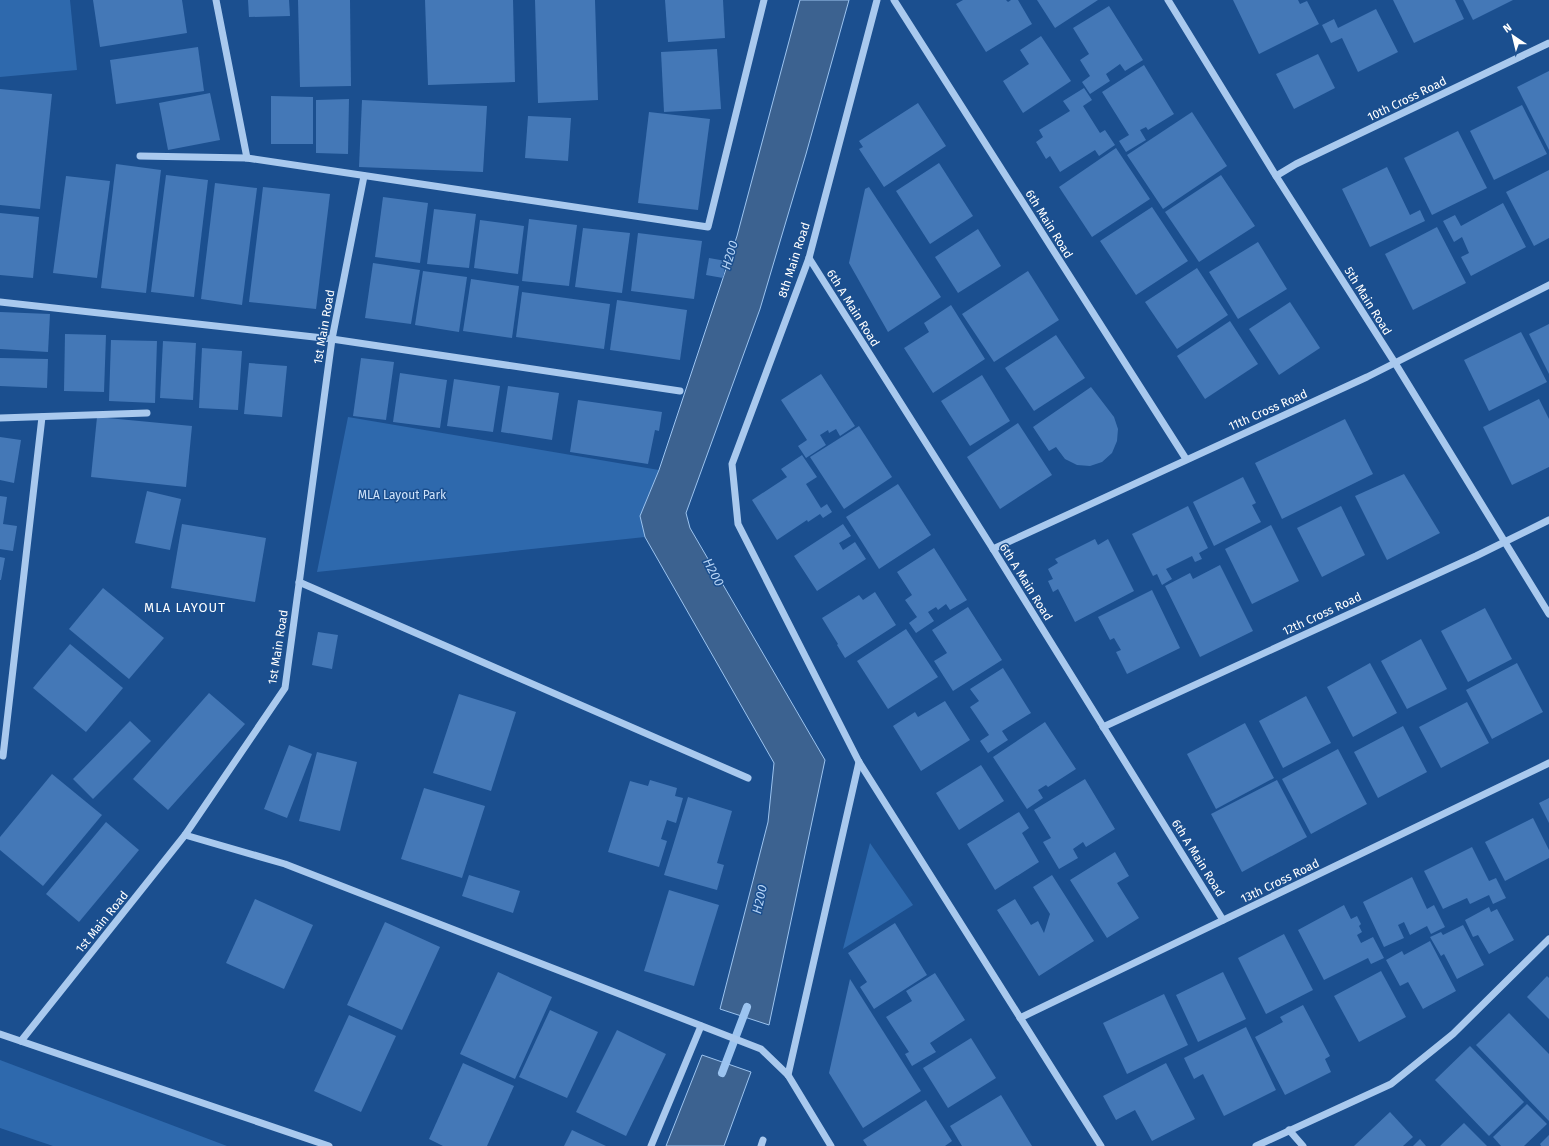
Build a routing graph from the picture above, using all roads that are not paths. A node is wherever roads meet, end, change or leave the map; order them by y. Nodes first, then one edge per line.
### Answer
1 (216, 0) edge
2 (764, 0) edge
3 (877, 0) edge
4 (894, 0) edge
5 (1168, 0) edge
6 (1549, 43) edge
7 (140, 156) dead end
8 (247, 158) junction
9 (364, 176) junction
10 (1276, 176) junction
11 (809, 258) junction
12 (1549, 285) edge
13 (0, 302) edge
14 (332, 339) junction
15 (1395, 364) junction
16 (680, 391) dead end
17 (147, 413) dead end
18 (42, 417) junction
19 (0, 418) edge
20 (1186, 459) junction
21 (1549, 520) edge
22 (1505, 542) junction
23 (993, 549) junction
24 (299, 582) junction
25 (1549, 614) edge
26 (1103, 727) junction
27 (3, 756) dead end
28 (859, 762) junction
29 (1549, 763) edge
30 (748, 778) dead end
31 (185, 835) junction
32 (1223, 920) junction
33 (1549, 939) edge
34 (1020, 1018) junction
35 (701, 1026) junction
36 (0, 1034) edge
37 (21, 1040) junction
38 (788, 1075) junction
39 (1289, 1130) junction
40 (329, 1146) edge
41 (652, 1146) edge
42 (831, 1146) edge
43 (1101, 1146) edge
44 (1256, 1146) edge
45 (1303, 1146) edge

1 - 8 street
2 - 9 street
3 - 11 street, 8th Main Road
4 - 20 street, 6th Main Road
5 - 10 street, 5th Main Road
6 - 10 street, 10th Cross Road
7 - 8 street
8 - 9 street
9 - 14 street, 1st Main Road
10 - 15 street, 5th Main Road
11 - 23 street, 6th A Main Road
11 - 28 street, 8th Main Road
12 - 15 street, 11th Cross Road
13 - 14 street
14 - 16 street
14 - 24 street, 1st Main Road
15 - 20 street, 11th Cross Road
15 - 22 street, 5th Main Road
17 - 18 street
18 - 19 street
18 - 27 street
20 - 23 street, 11th Cross Road
21 - 22 street, 12th Cross Road
22 - 25 street, 5th Main Road
22 - 26 street, 12th Cross Road
23 - 26 street, 6th A Main Road
24 - 30 street
24 - 31 street, 1st Main Road
26 - 32 street, 6th A Main Road
28 - 34 street
28 - 38 street
29 - 32 street, 13th Cross Road
31 - 35 street
31 - 37 street, 1st Main Road
32 - 34 street, 13th Cross Road
33 - 39 street
34 - 43 street
35 - 38 street
35 - 41 street
36 - 37 street
37 - 40 street
38 - 42 street
39 - 44 street
39 - 45 street

